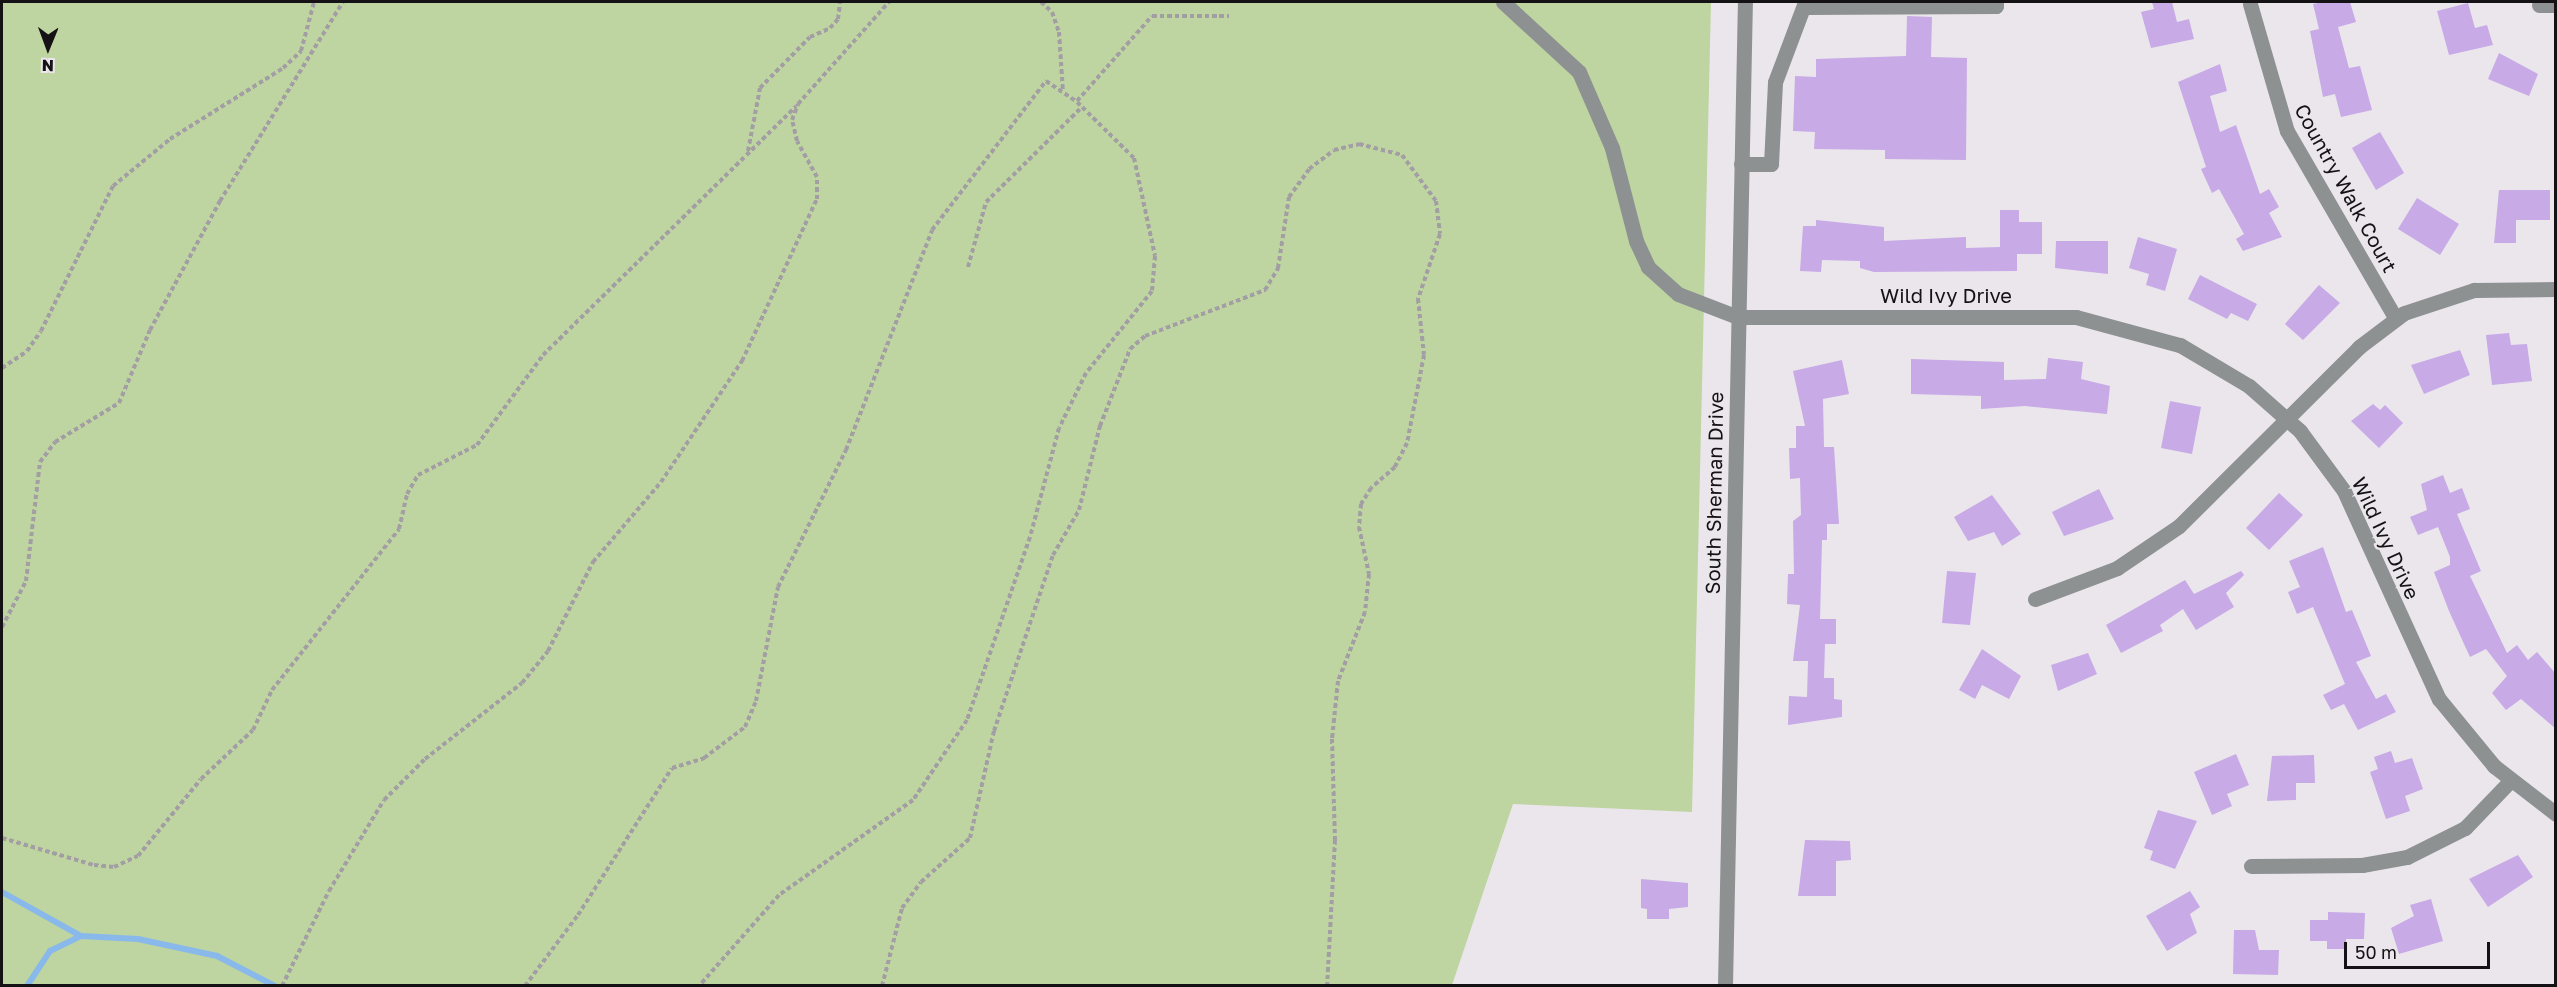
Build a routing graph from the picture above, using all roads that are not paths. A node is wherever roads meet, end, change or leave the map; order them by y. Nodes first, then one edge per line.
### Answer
1 (1503, 2) edge
2 (1745, 2) edge
3 (1996, 2) edge
4 (1805, 4) edge
5 (2250, 4) dead end
6 (2539, 5) dead end
7 (2556, 5) edge
8 (1741, 164) junction
9 (2556, 289) edge
10 (1738, 317) junction
11 (2396, 319) junction
12 (2287, 419) junction
13 (2035, 599) dead end
14 (2510, 781) junction
15 (2556, 814) edge
16 (2251, 866) dead end
17 (1725, 986) edge

1 - 10 street
2 - 8 street, South Sherman Drive
3 - 4 street
4 - 8 street
5 - 11 street, Country Walk Court
6 - 7 street
8 - 10 street, South Sherman Drive
9 - 11 street
10 - 12 street, Wild Ivy Drive
10 - 17 street, South Sherman Drive
11 - 12 street
12 - 13 street
12 - 14 street, Wild Ivy Drive
14 - 15 street, Wild Ivy Drive
14 - 16 street

